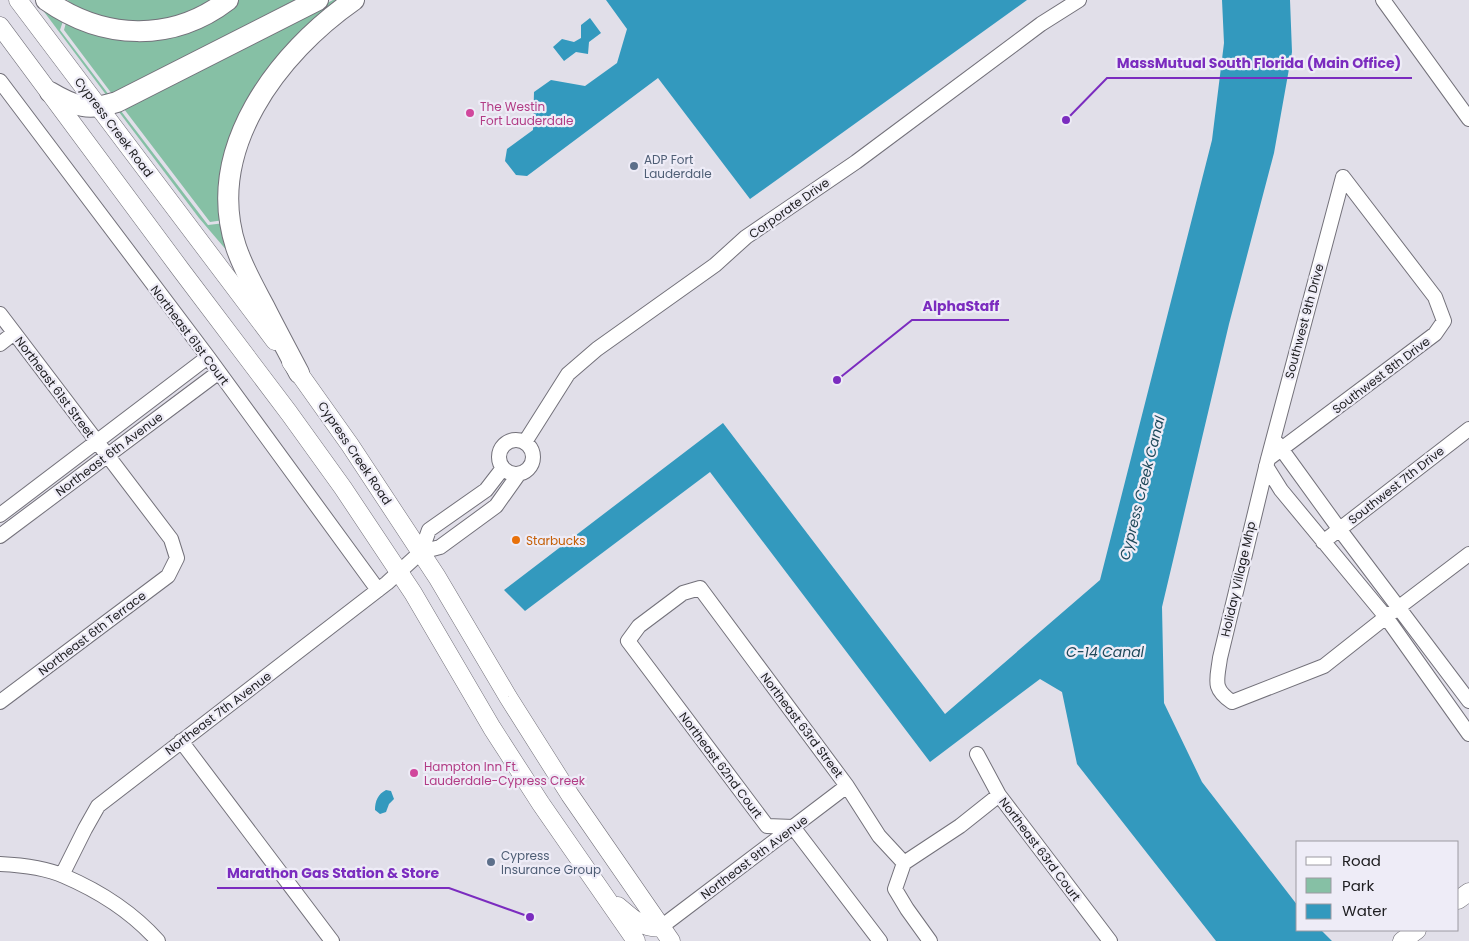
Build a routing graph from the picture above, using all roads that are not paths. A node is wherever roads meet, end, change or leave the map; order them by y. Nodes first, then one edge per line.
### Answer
1 (18, 0) edge
2 (46, 0) edge
3 (228, 0) edge
4 (318, 0) edge
5 (354, 0) edge
6 (1079, 0) edge
7 (1383, 0) edge
8 (0, 26) edge
9 (0, 81) edge
10 (50, 92) junction
11 (99, 108) junction
12 (1469, 119) edge
13 (1342, 177) joint
14 (0, 314) edge
15 (14, 333) junction
16 (0, 344) edge
17 (208, 357) junction
18 (219, 372) junction
19 (299, 373) junction
20 (1469, 429) edge
21 (97, 442) junction
22 (526, 442) junction
23 (1277, 443) junction
24 (107, 455) junction
25 (1267, 463) junction
26 (503, 468) junction
27 (518, 475) junction
28 (0, 515) edge
29 (1340, 530) junction
30 (0, 536) edge
31 (1324, 542) junction
32 (421, 552) junction
33 (1469, 554) edge
34 (177, 558) joint
35 (399, 572) junction
36 (700, 588) joint
37 (378, 590) junction
38 (1399, 607) junction
39 (1386, 617) junction
40 (1469, 700) edge
41 (0, 702) edge
42 (1469, 734) edge
43 (181, 741) junction
44 (977, 754) dead end
45 (847, 786) junction
46 (999, 795) junction
47 (792, 827) junction
48 (904, 863) junction
49 (0, 864) edge
50 (62, 875) junction
51 (602, 892) junction
52 (1416, 931) edge
53 (666, 934) edge
54 (158, 941) edge
55 (332, 941) edge
56 (636, 941) edge
57 (644, 941) edge
58 (649, 941) edge
59 (880, 941) edge
60 (930, 941) edge
61 (1110, 941) edge
62 (1402, 941) edge

1 - 11 main road, Cypress Creek Road
2 - 3 highway
4 - 11 highway
5 - 19 highway
6 - 22 street, Corporate Drive
7 - 12 street
8 - 10 main road
9 - 17 street, Northeast 61st Court
10 - 11 highway
10 - 35 main road
11 - 19 main road, Cypress Creek Road
13 - 23 street, Southwest 9th Drive
13 - 23 street, Southwest 8th Drive
14 - 15 street, Northeast 61st Street
15 - 16 street
15 - 21 street, Northeast 61st Street
17 - 18 street, Northeast 61st Court
17 - 21 street, Northeast 6th Avenue
18 - 24 street, Northeast 6th Avenue
18 - 37 street, Northeast 61st Court
19 - 32 main road, Cypress Creek Road
20 - 29 street, Southwest 7th Drive
21 - 24 street, Northeast 61st Street
21 - 28 street, Northeast 6th Avenue
22 - 26 street
22 - 27 street
23 - 25 street, Southwest 9th Drive
23 - 29 street
24 - 30 street, Northeast 6th Avenue
24 - 34 street, Northeast 61st Street
25 - 31 street
25 - 39 street, Holiday Village Mhp
26 - 27 street
26 - 32 street
27 - 32 street
29 - 31 street, Southwest 7th Drive
29 - 38 street
31 - 39 street
32 - 35 street
32 - 53 main road, Cypress Creek Road
33 - 38 street, Holiday Village Mhp
34 - 41 street, Northeast 6th Terrace
35 - 37 street, Northeast 7th Avenue
35 - 51 main road
36 - 45 street, Northeast 63rd Street
36 - 47 street, Northeast 62nd Court
37 - 43 street, Northeast 7th Avenue
38 - 39 street, Holiday Village Mhp
38 - 40 street
39 - 42 street
43 - 50 street, Northeast 7th Avenue
43 - 55 street
44 - 46 street, Northeast 63rd Court
45 - 47 street, Northeast 9th Avenue
45 - 48 street, Northeast 63rd Street
46 - 48 street
46 - 61 street, Northeast 63rd Court
47 - 53 street, Northeast 9th Avenue
47 - 59 street
48 - 60 street
49 - 50 street
50 - 54 street
51 - 53 main road
51 - 56 main road
52 - 62 main road
57 - 58 main road

